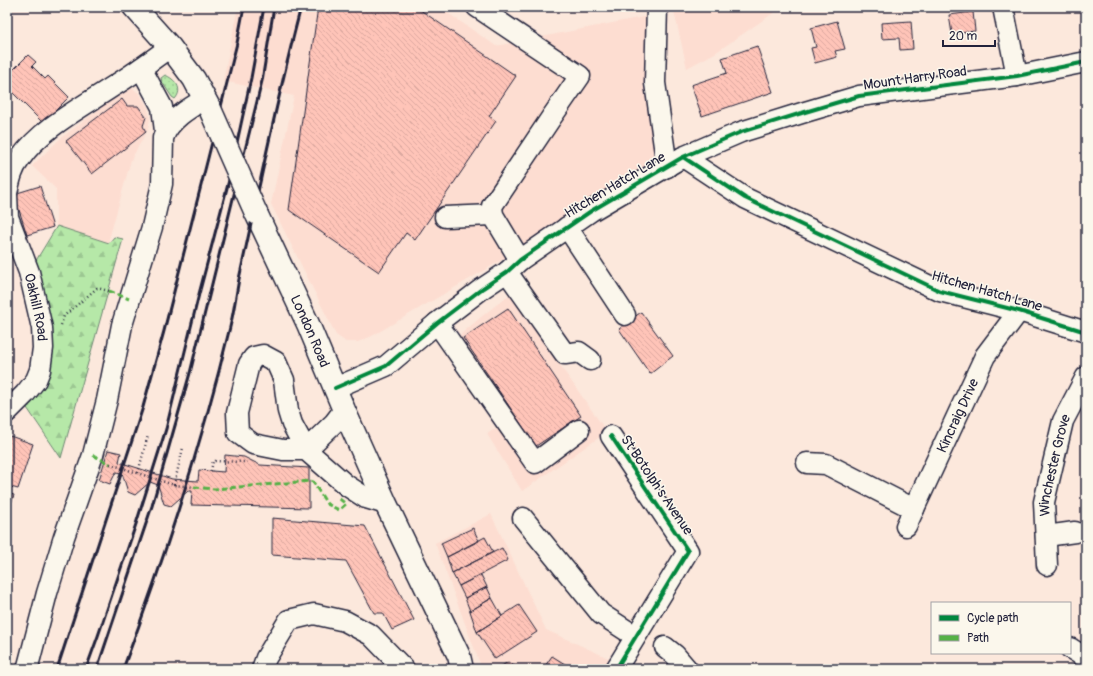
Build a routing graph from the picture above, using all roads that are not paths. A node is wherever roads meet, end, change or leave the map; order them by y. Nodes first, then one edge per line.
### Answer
1 (134, 7) edge
2 (478, 7) edge
3 (657, 7) edge
4 (1003, 7) edge
5 (170, 47) junction
6 (1086, 62) edge
7 (141, 68) junction
8 (1017, 76) junction
9 (207, 104) junction
10 (165, 131) junction
11 (675, 162) junction
12 (7, 193) edge
13 (493, 216) junction
14 (445, 217) dead end
15 (567, 227) junction
16 (513, 266) junction
17 (1019, 311) junction
18 (625, 315) dead end
19 (437, 323) junction
20 (1086, 332) edge
21 (590, 360) dead end
22 (1086, 377) edge
23 (336, 388) junction
24 (344, 410) junction
25 (7, 412) edge
26 (579, 430) dead end
27 (611, 436) dead end
28 (306, 450) junction
29 (807, 463) dead end
30 (386, 504) junction
31 (523, 518) dead end
32 (1075, 532) dead end
33 (1046, 536) junction
34 (1047, 565) dead end
35 (635, 636) junction
36 (665, 648) dead end
37 (1071, 649) edge
38 (1086, 658) edge
39 (30, 669) edge
40 (262, 669) edge
41 (404, 669) edge
42 (462, 669) edge
43 (616, 669) edge
44 (687, 669) edge

1 - 5 main road, London Road
2 - 13 street
3 - 11 street
4 - 8 street
5 - 7 street, Oakhill Road
5 - 9 main road, London Road
6 - 8 street, Mount Harry Road
7 - 10 street
7 - 12 street, Oakhill Road
8 - 11 street, Mount Harry Road
9 - 10 street
9 - 23 main road, London Road, bridge
10 - 39 street
11 - 15 street, Hitchen Hatch Lane
11 - 17 street, Hitchen Hatch Lane
12 - 25 street, Oakhill Road
13 - 14 street
13 - 16 street
15 - 16 street, Hitchen Hatch Lane
15 - 18 street
16 - 19 street, Hitchen Hatch Lane
16 - 21 street
17 - 20 street, Hitchen Hatch Lane
17 - 29 street, Kincraig Drive
19 - 23 street, Hitchen Hatch Lane
19 - 26 street
22 - 33 street, Winchester Grove
23 - 24 main road, London Road
24 - 28 street
24 - 30 main road, London Road
27 - 35 street, St Botolph's Avenue
28 - 28 street
28 - 30 street
30 - 42 main road, London Road
31 - 35 street
32 - 33 street, Winchester Grove
33 - 34 street, Winchester Grove
35 - 43 street, St Botolph's Avenue
36 - 44 street
37 - 38 street
40 - 41 street

